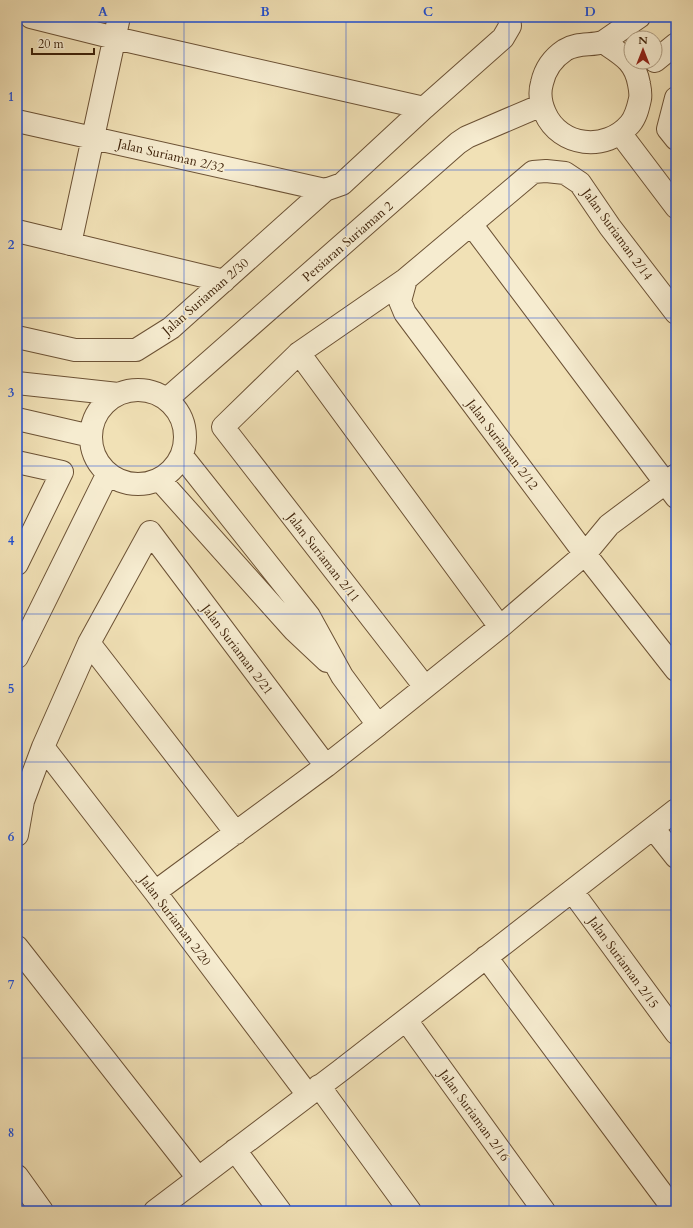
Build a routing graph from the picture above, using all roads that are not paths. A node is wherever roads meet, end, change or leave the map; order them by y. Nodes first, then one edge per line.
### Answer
1 (31, 17) edge
2 (119, 17) edge
3 (509, 17) edge
4 (639, 17) edge
5 (115, 38) junction
6 (603, 42) junction
7 (676, 44) edge
8 (663, 55) edge
9 (623, 56) edge
10 (648, 70) edge
11 (676, 98) edge
12 (542, 105) junction
13 (424, 108) junction
14 (17, 121) edge
15 (620, 134) junction
16 (93, 138) junction
17 (676, 139) edge
18 (325, 190) junction
19 (676, 207) edge
20 (472, 224) junction
21 (17, 231) edge
22 (70, 244) junction
23 (406, 279) junction
24 (224, 281) junction
25 (676, 313) edge
26 (17, 337) edge
27 (299, 353) junction
28 (17, 383) edge
29 (118, 394) junction
30 (167, 399) junction
31 (17, 419) edge
32 (90, 436) junction
33 (182, 456) junction
34 (17, 462) edge
35 (108, 473) junction
36 (159, 479) junction
37 (672, 485) edge
38 (585, 554) junction
39 (17, 564) edge
40 (500, 627) junction
41 (90, 643) junction
42 (17, 657) edge
43 (676, 670) edge
44 (342, 676) junction
45 (425, 687) junction
46 (378, 725) junction
47 (43, 747) junction
48 (326, 766) junction
49 (676, 810) edge
50 (653, 828) junction
51 (236, 833) junction
52 (17, 835) edge
53 (676, 857) edge
54 (572, 891) junction
55 (155, 892) junction
56 (17, 947) edge
57 (486, 957) junction
58 (406, 1020) junction
59 (676, 1033) edge
60 (314, 1091) junction
61 (235, 1150) junction
62 (17, 1176) edge
63 (198, 1178) junction
64 (42, 1211) edge
65 (155, 1211) edge
66 (280, 1211) edge
67 (410, 1211) edge
68 (544, 1211) edge
69 (675, 1211) edge

1 - 5 street
2 - 5 street
3 - 13 street
4 - 6 street
5 - 13 street
5 - 16 street
6 - 9 street
6 - 12 street
7 - 8 street
10 - 15 street
11 - 17 street
12 - 15 street
12 - 30 street, Persiaran Suriaman 2
13 - 18 street
14 - 16 street, Jalan Suriaman 2/32
15 - 19 street
16 - 18 street, Jalan Suriaman 2/32
16 - 22 street
18 - 24 street, Jalan Suriaman 2/30
20 - 23 street
20 - 25 street, Jalan Suriaman 2/14
20 - 37 street
21 - 22 street
22 - 24 street
23 - 27 street
23 - 38 street, Jalan Suriaman 2/12
24 - 26 street, Jalan Suriaman 2/30
27 - 40 street
27 - 45 street, Jalan Suriaman 2/11
28 - 29 street
29 - 30 street
29 - 32 street
30 - 33 street
31 - 32 street
32 - 35 street
33 - 36 street
33 - 44 street
34 - 39 street
35 - 36 street
35 - 42 street
36 - 44 street
37 - 38 street
38 - 40 street
38 - 43 street, Jalan Suriaman 2/12
40 - 45 street
41 - 47 street
41 - 48 street, Jalan Suriaman 2/21
41 - 51 street
44 - 46 street
45 - 46 street
46 - 48 street
47 - 52 street
47 - 55 street, Jalan Suriaman 2/20
48 - 51 street
49 - 50 street
50 - 53 street
50 - 54 street
51 - 55 street
54 - 57 street
54 - 59 street, Jalan Suriaman 2/15
55 - 60 street, Jalan Suriaman 2/20
56 - 63 street
57 - 58 street
57 - 69 street
58 - 60 street
58 - 68 street, Jalan Suriaman 2/16
60 - 61 street
60 - 67 street, Jalan Suriaman 2/20
61 - 63 street
61 - 66 street
62 - 64 street
63 - 65 street

